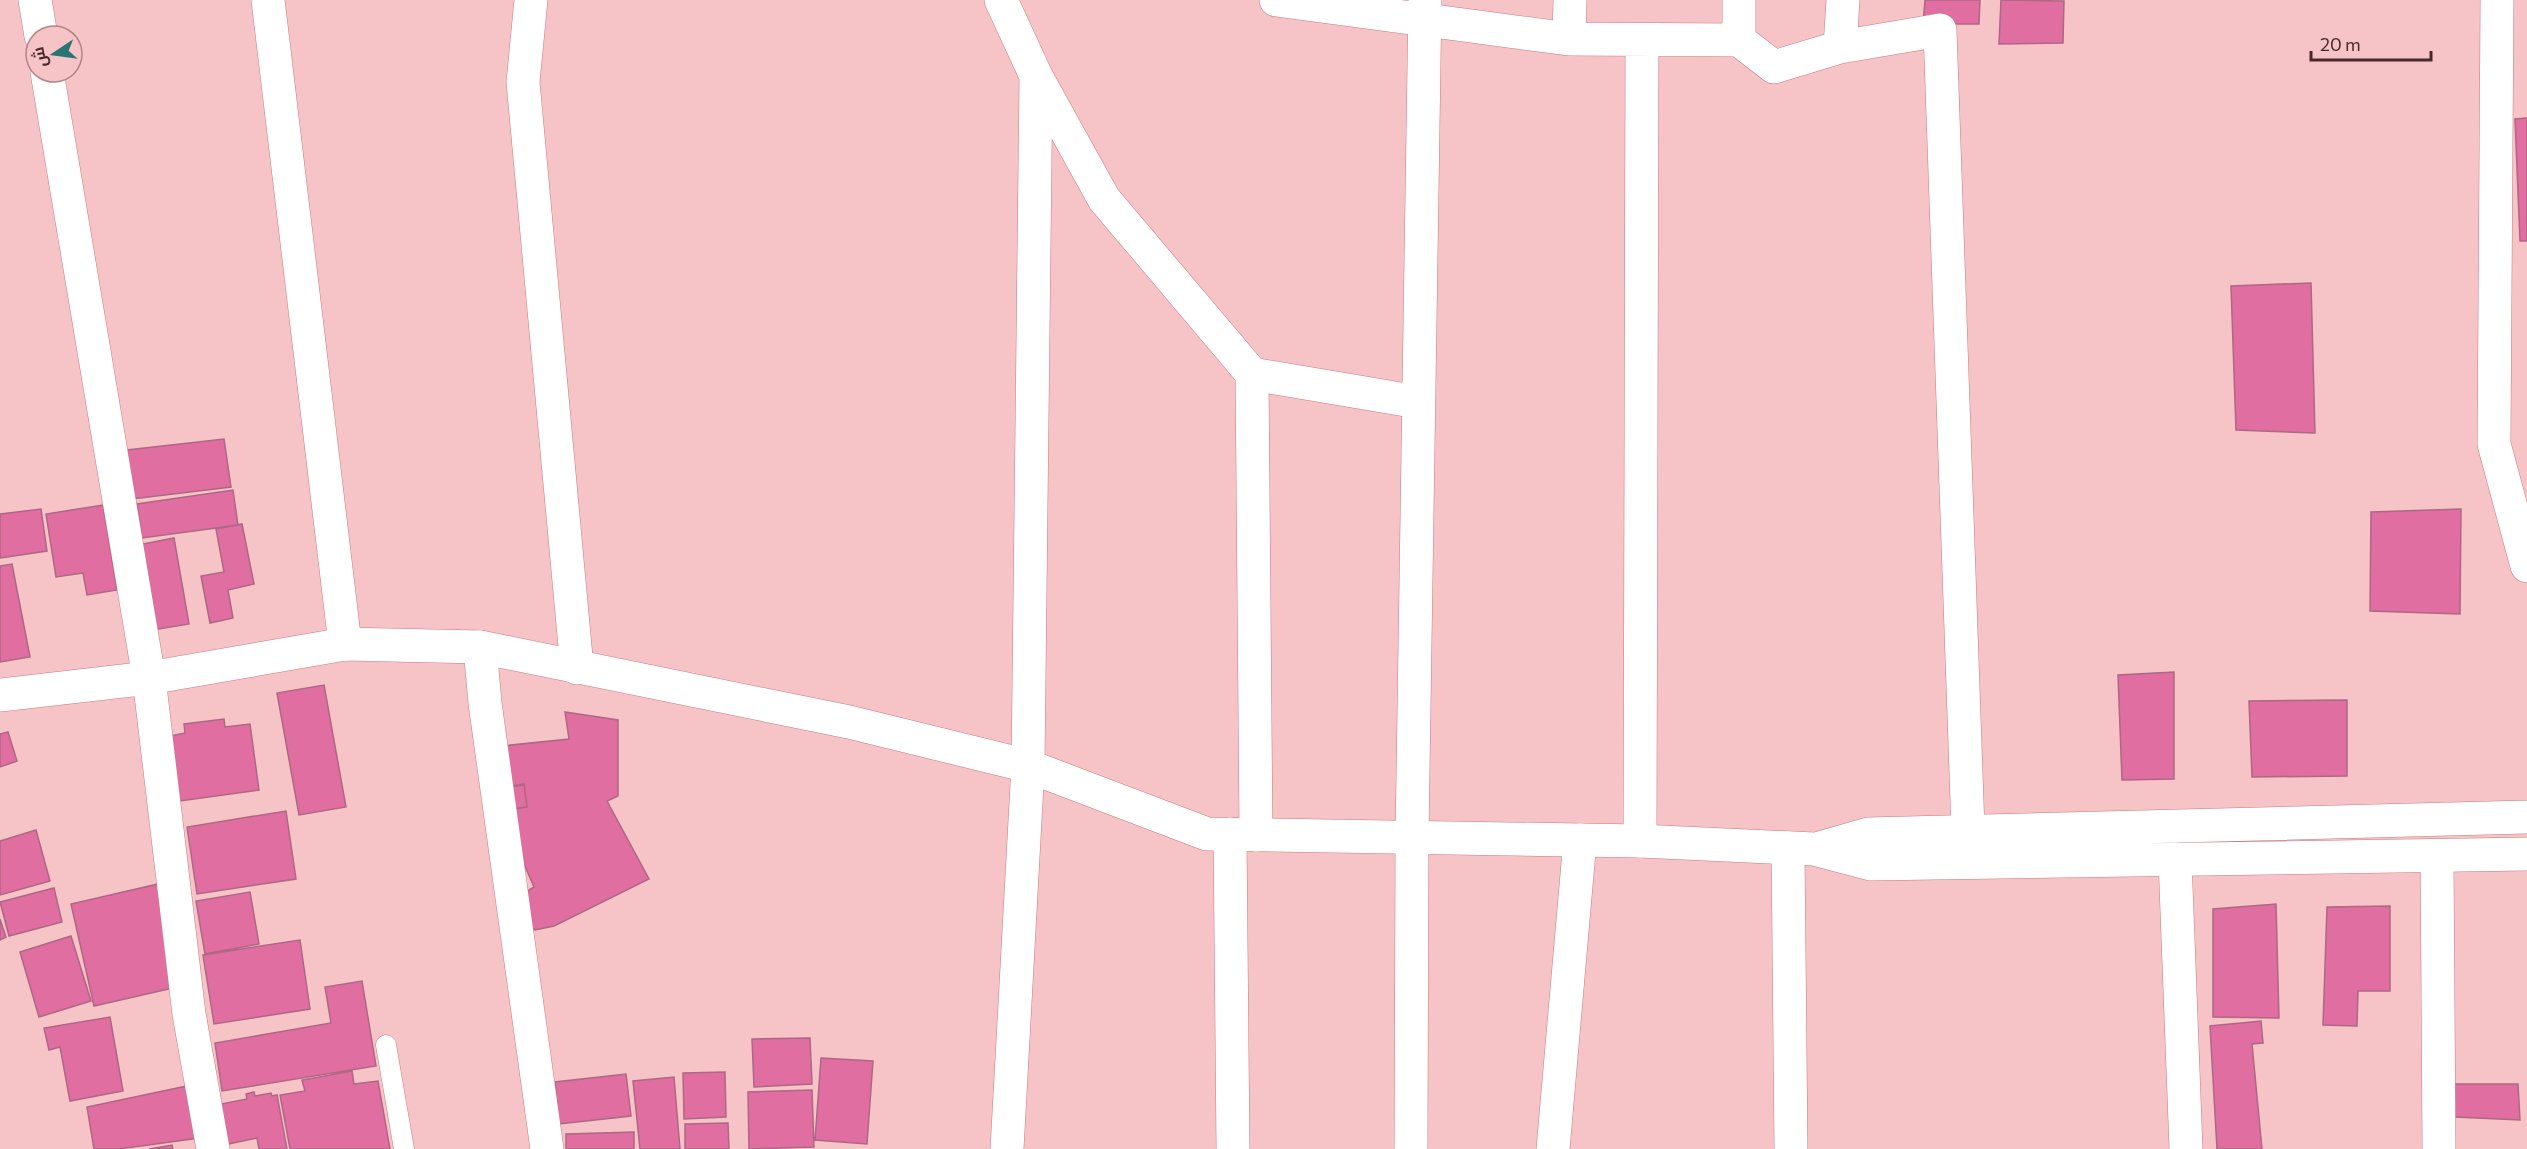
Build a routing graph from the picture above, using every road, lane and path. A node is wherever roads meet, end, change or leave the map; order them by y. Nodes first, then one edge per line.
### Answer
1 (35, 0) edge
2 (268, 0) edge
3 (531, 0) edge
4 (1001, 0) edge
5 (1276, 0) edge
6 (1570, 0) edge
7 (1739, 0) edge
8 (1843, 0) edge
9 (2497, 0) edge
10 (1424, 9) edge
11 (39, 24) edge
12 (1569, 39) junction
13 (1642, 40) junction
14 (1738, 40) junction
15 (1840, 47) junction
16 (1036, 76) junction
17 (49, 84) edge
18 (1252, 374) junction
19 (1418, 402) junction
20 (2527, 566) edge
21 (345, 644) junction
22 (480, 647) junction
23 (577, 668) junction
24 (149, 678) junction
25 (0, 695) edge
26 (1028, 766) junction
27 (2527, 817) edge
28 (1968, 830) junction
29 (1243, 835) junction
30 (1412, 837) junction
31 (1580, 840) junction
32 (1640, 841) junction
33 (1801, 848) junction
34 (2527, 854) edge
35 (2437, 856) junction
36 (2175, 859) junction
37 (386, 1045) dead end
38 (213, 1149) edge
39 (404, 1149) edge
40 (547, 1149) edge
41 (1007, 1149) edge
42 (1233, 1149) edge
43 (1411, 1149) edge
44 (1553, 1149) edge
45 (1791, 1149) edge
46 (2186, 1149) edge
47 (2439, 1149) edge

1 - 11 street
2 - 21 street
3 - 23 street
4 - 16 street
5 - 10 street
6 - 12 street
7 - 14 street
8 - 15 street
9 - 20 street
10 - 12 street
10 - 19 street
12 - 13 street
13 - 14 street
13 - 32 street
14 - 15 street
15 - 28 street
16 - 18 street
16 - 26 street
17 - 24 street
18 - 19 street
18 - 29 street
19 - 30 street
21 - 22 street
21 - 24 street
22 - 23 street
22 - 40 street
23 - 26 street
24 - 25 street
24 - 38 street
26 - 29 street
26 - 41 street
27 - 28 street
28 - 33 street
29 - 30 street
29 - 42 street
30 - 31 street
30 - 43 street
31 - 32 street
31 - 44 street
32 - 33 street
33 - 36 street
33 - 45 street
34 - 35 street
35 - 36 street
35 - 47 street
36 - 46 street
37 - 39 lane

